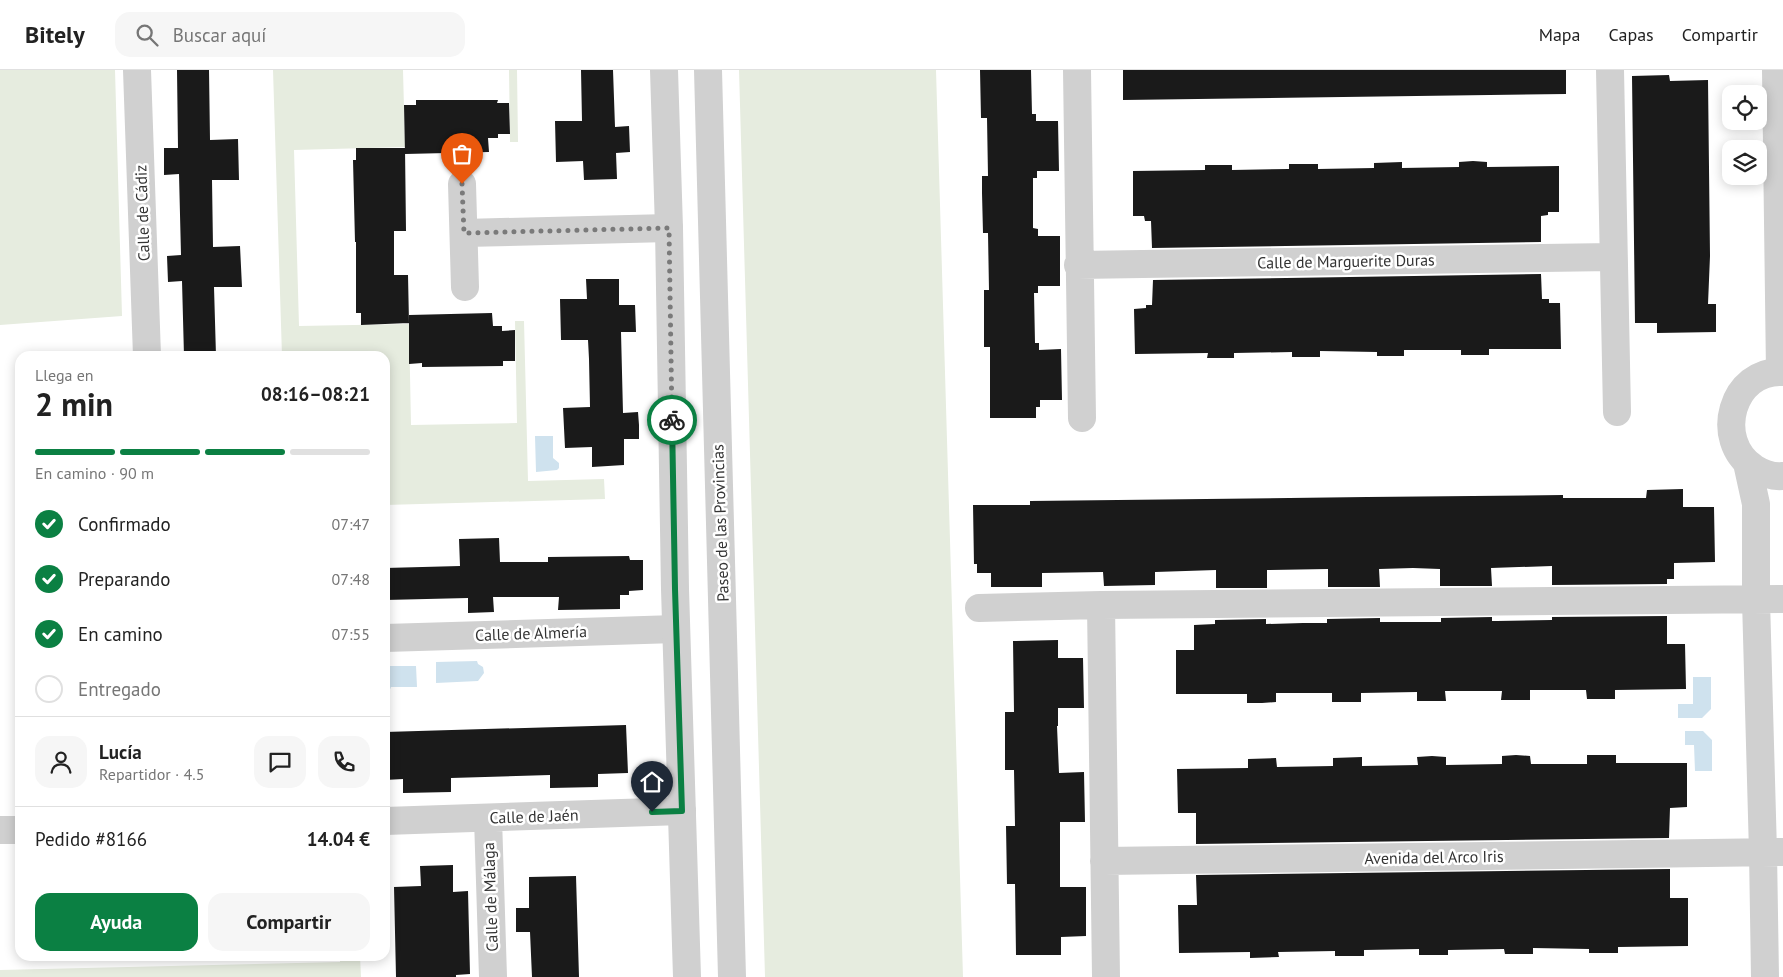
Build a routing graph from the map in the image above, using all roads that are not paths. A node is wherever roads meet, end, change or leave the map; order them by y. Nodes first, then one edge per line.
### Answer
1 (137, 70) edge
2 (664, 70) edge
3 (708, 70) edge
4 (1076, 70) edge
5 (1610, 70) edge
6 (1776, 70) edge
7 (462, 184) dead end
8 (669, 228) junction
9 (464, 233) junction
10 (1613, 257) junction
11 (1078, 265) junction
12 (465, 286) dead end
13 (147, 351) edge
14 (1781, 372) edge
15 (1617, 412) dead end
16 (1082, 418) dead end
17 (1747, 463) junction
18 (1783, 476) edge
19 (1783, 599) edge
20 (1756, 600) junction
21 (1101, 605) junction
22 (979, 608) dead end
23 (676, 629) junction
24 (390, 638) edge
25 (682, 811) junction
26 (488, 818) junction
27 (390, 821) edge
28 (0, 830) edge
29 (15, 830) edge
30 (1773, 852) edge
31 (1104, 861) junction
32 (493, 977) edge
33 (687, 977) edge
34 (732, 977) edge
35 (1106, 977) edge
36 (1765, 977) edge

1 - 13 street, Calle de Cádiz
2 - 8 street
3 - 34 street, Paseo de las Provincias
4 - 11 street
5 - 10 street
6 - 14 street
7 - 9 street
8 - 9 street
8 - 23 street
9 - 12 street
10 - 11 street, Calle de Marguerite Duras
10 - 15 street
11 - 16 street
14 - 17 street
17 - 18 street
17 - 20 street
19 - 20 street
20 - 21 street
20 - 30 street
21 - 22 street
21 - 31 street
23 - 24 street, Calle de Almería
23 - 25 street
25 - 26 street, Calle de Jaén
25 - 33 street
26 - 27 street, Calle de Jaén
26 - 32 street, Calle de Málaga
28 - 29 street
30 - 31 street, Avenida del Arco Iris
30 - 36 street
31 - 35 street

